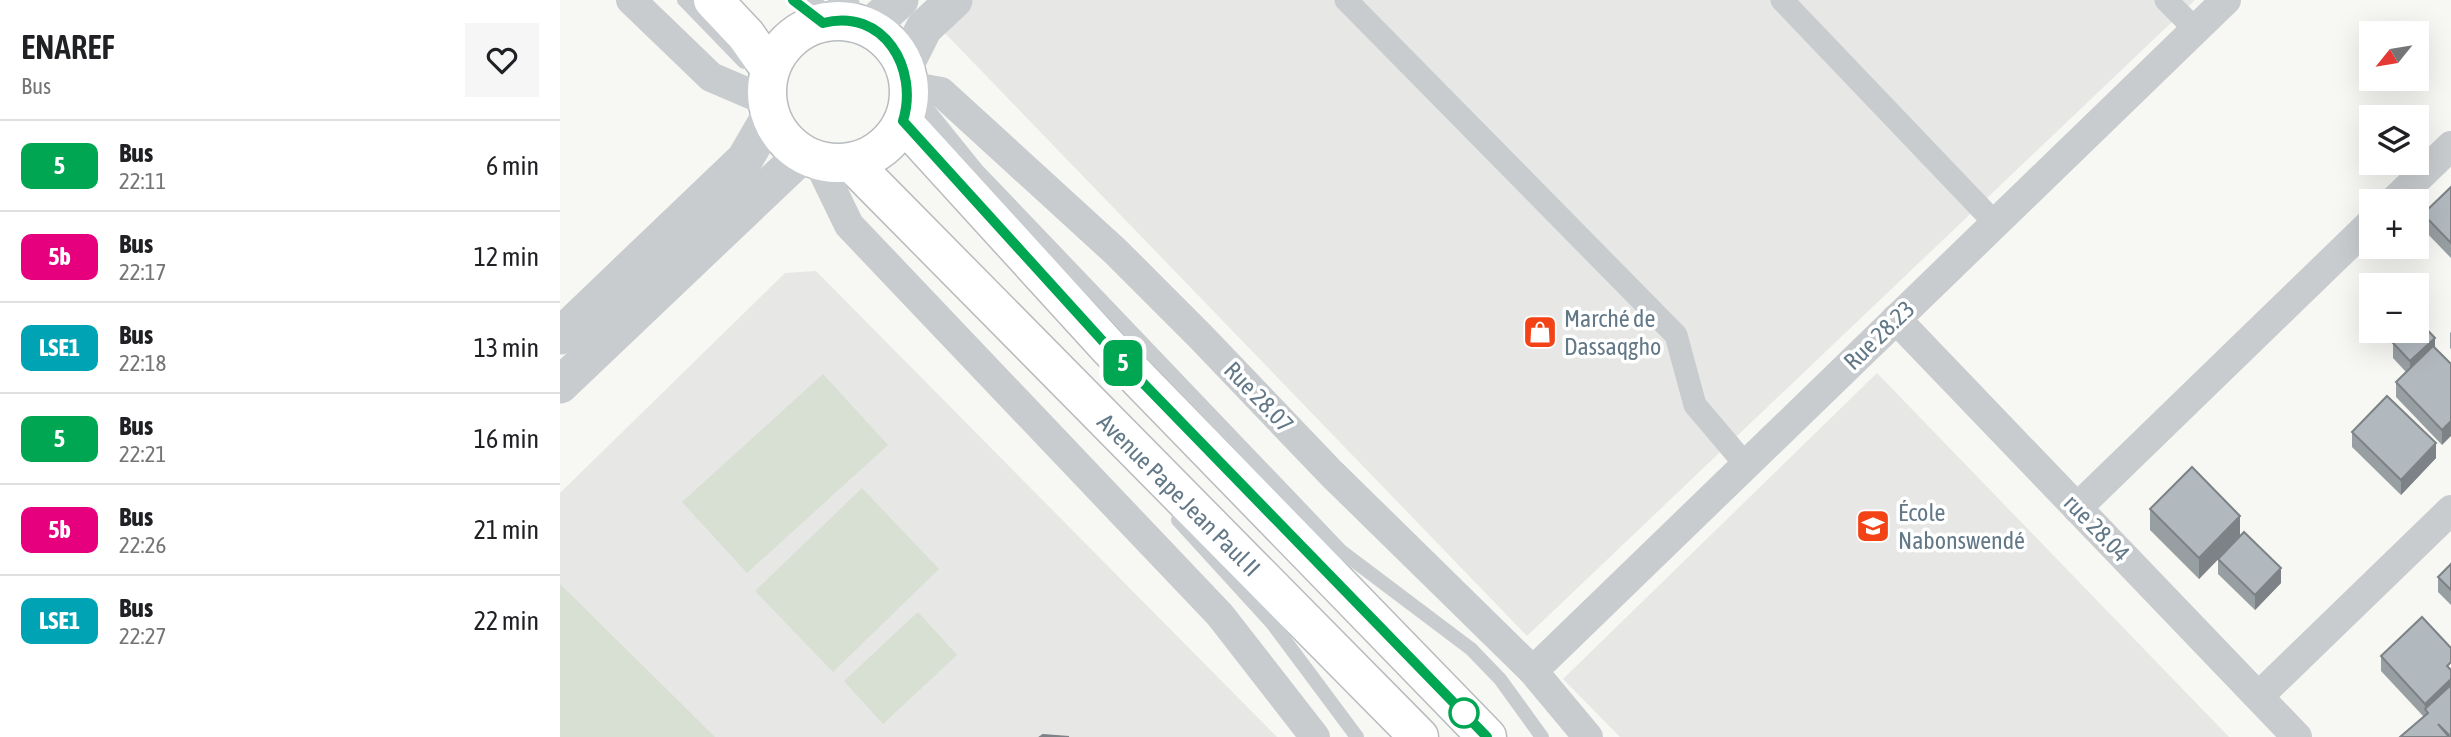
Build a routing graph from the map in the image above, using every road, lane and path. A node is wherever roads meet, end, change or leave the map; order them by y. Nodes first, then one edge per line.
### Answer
1 (631, 0) edge
2 (684, 0) edge
3 (713, 0) edge
4 (793, 0) edge
5 (900, 0) edge
6 (954, 0) edge
7 (1346, 0) edge
8 (1782, 0) edge
9 (2166, 0) edge
10 (2226, 0) edge
11 (838, 16) edge
12 (2196, 30) junction
13 (905, 92) junction
14 (768, 93) junction
15 (2451, 146) edge
16 (826, 161) junction
17 (2406, 189) edge
18 (1996, 223) junction
19 (2359, 235) edge
20 (1896, 319) junction
21 (560, 336) edge
22 (560, 385) edge
23 (1051, 386) dead end
24 (1745, 464) junction
25 (1164, 504) dead end
26 (2077, 508) junction
27 (2451, 510) edge
28 (1533, 671) junction
29 (2259, 696) junction
30 (1315, 737) edge
31 (1357, 737) edge
32 (1419, 737) edge
33 (1487, 737) edge
34 (1542, 737) edge
35 (1588, 737) edge
36 (2297, 737) edge

1 - 14 street
2 - 14 lane
3 - 14 highway, Avenue Pape Jean Paul II
4 - 11 highway, Avenue Pape Jean Paul II
5 - 11 street
6 - 13 street
7 - 24 street
8 - 18 street
9 - 12 street
10 - 12 street, Rue 28.23
11 - 13 highway, Avenue Pape Jean Paul II
11 - 14 highway
12 - 18 street, Rue 28.23
13 - 16 highway
13 - 28 street, Rue 28.07
13 - 33 highway, Avenue Pape Jean Paul II
13 - 34 lane
14 - 16 highway, Avenue Pape Jean Paul II
14 - 21 street
15 - 17 street
16 - 22 street
16 - 23 lane
16 - 30 street
16 - 32 highway, Avenue Pape Jean Paul II
18 - 20 street, Rue 28.23
19 - 26 street
20 - 24 street, Rue 28.23
20 - 26 street, rue 28.04
24 - 28 street, Rue 28.23
25 - 31 lane
26 - 29 street, rue 28.04
27 - 29 street
28 - 35 street, Rue 28.07
29 - 36 street, rue 28.04

